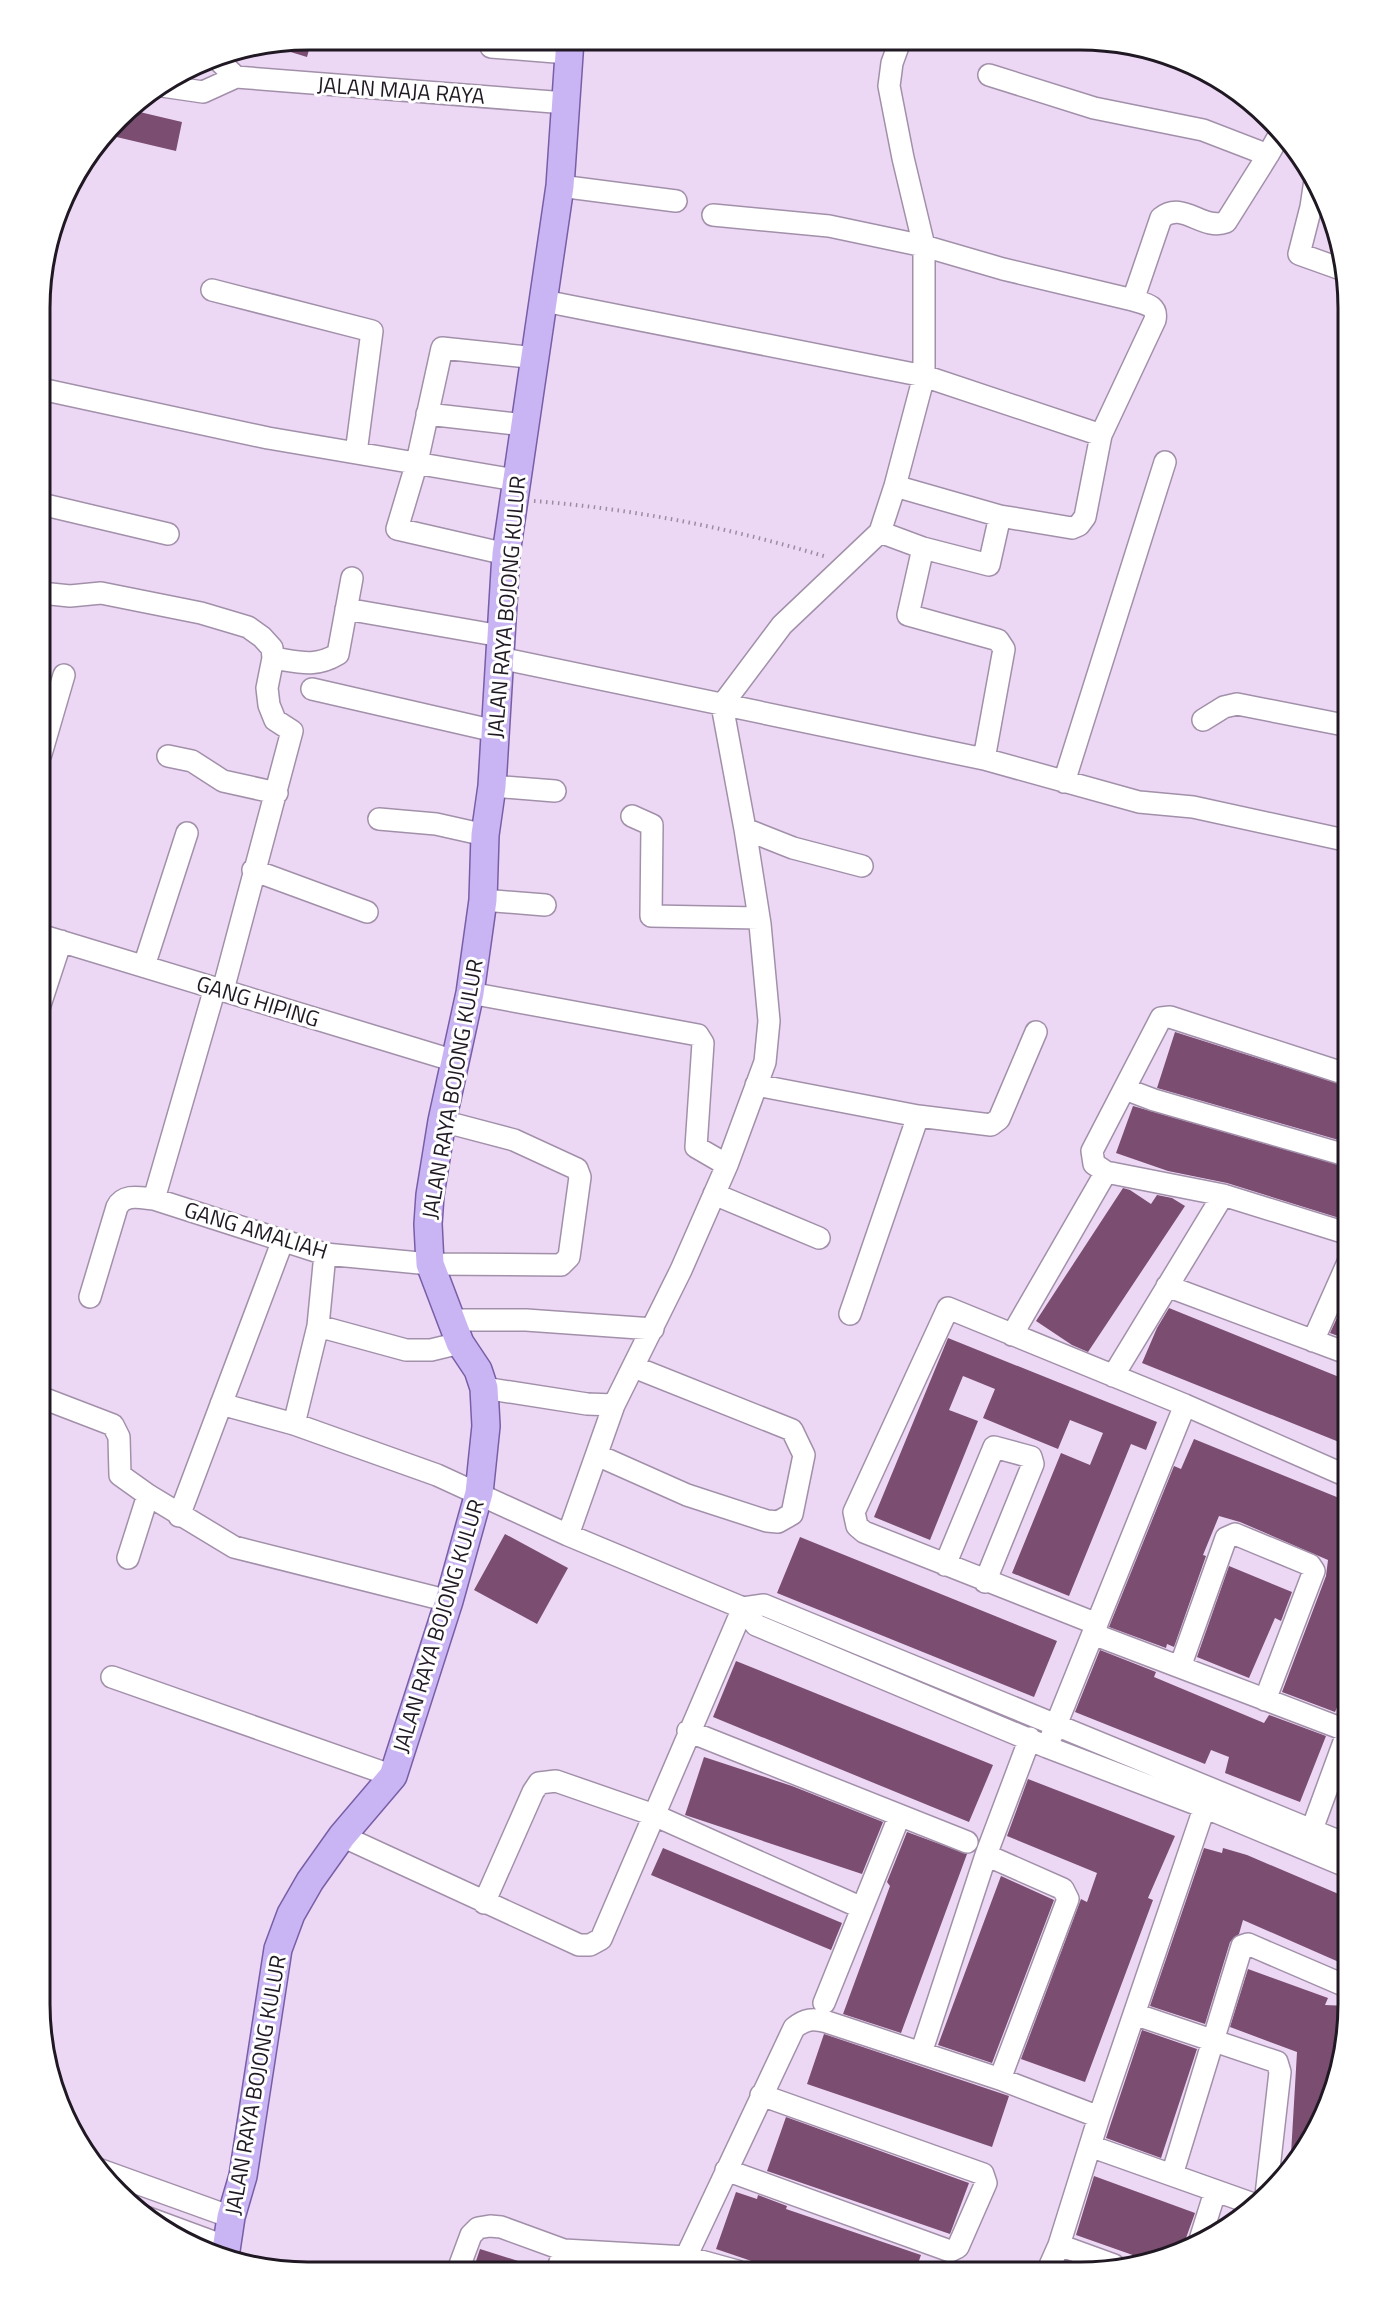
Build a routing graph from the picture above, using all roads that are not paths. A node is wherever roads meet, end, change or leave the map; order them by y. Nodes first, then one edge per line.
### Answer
1 (569, 50) edge
2 (897, 50) edge
3 (222, 64) edge
4 (989, 75) dead end
5 (236, 77) junction
6 (172, 88) edge
7 (566, 103) junction
8 (1277, 139) edge
9 (1268, 155) junction
10 (560, 186) junction
11 (1312, 194) edge
12 (676, 201) dead end
13 (713, 215) dead end
14 (924, 246) junction
15 (1335, 267) edge
16 (212, 290) dead end
17 (1133, 300) junction
18 (544, 301) junction
19 (537, 358) junction
20 (924, 376) junction
21 (50, 391) edge
22 (427, 414) junction
23 (525, 425) junction
24 (1101, 435) junction
25 (356, 453) junction
26 (417, 462) junction
27 (1165, 462) dead end
28 (895, 486) junction
29 (514, 490) junction
30 (50, 506) edge
31 (1000, 516) junction
32 (880, 532) junction
33 (168, 534) dead end
34 (923, 548) junction
35 (506, 554) junction
36 (352, 578) dead end
37 (50, 593) edge
38 (346, 609) junction
39 (500, 647) junction
40 (273, 658) junction
41 (64, 675) dead end
42 (312, 690) dead end
43 (722, 705) junction
44 (50, 706) edge
45 (1203, 720) dead end
46 (1338, 724) edge
47 (495, 731) junction
48 (168, 756) dead end
49 (984, 759) junction
50 (1064, 782) junction
51 (492, 786) junction
52 (555, 791) dead end
53 (277, 792) junction
54 (632, 816) dead end
55 (379, 819) dead end
56 (746, 829) junction
57 (187, 833) dead end
58 (485, 835) junction
59 (1338, 839) edge
60 (862, 866) dead end
61 (253, 870) junction
62 (483, 900) junction
63 (545, 905) dead end
64 (367, 912) dead end
65 (759, 918) junction
66 (50, 938) edge
67 (61, 941) junction
68 (144, 966) junction
69 (50, 975) edge
70 (219, 989) junction
71 (470, 993) junction
72 (1036, 1032) dead end
73 (455, 1061) junction
74 (1338, 1072) edge
75 (756, 1085) junction
76 (1125, 1089) junction
77 (918, 1116) junction
78 (442, 1121) junction
79 (1338, 1153) edge
80 (727, 1165) junction
81 (1106, 1172) junction
82 (714, 1194) junction
83 (1223, 1195) junction
84 (154, 1199) junction
85 (1338, 1231) edge
86 (819, 1238) dead end
87 (284, 1240) junction
88 (325, 1254) junction
89 (430, 1264) junction
90 (1338, 1285) edge
91 (1167, 1286) junction
92 (90, 1297) dead end
93 (850, 1314) dead end
94 (318, 1326) junction
95 (653, 1329) junction
96 (456, 1332) junction
97 (1012, 1335) junction
98 (1313, 1341) junction
99 (1338, 1350) edge
100 (634, 1367) junction
101 (1113, 1376) junction
102 (484, 1388) junction
103 (50, 1401) edge
104 (221, 1404) junction
105 (614, 1405) junction
106 (1185, 1405) junction
107 (294, 1424) junction
108 (597, 1455) junction
109 (1338, 1472) edge
110 (479, 1493) junction
111 (148, 1495) junction
112 (179, 1516) junction
113 (568, 1535) junction
114 (128, 1558) dead end
115 (945, 1565) junction
116 (986, 1582) junction
117 (449, 1601) junction
118 (742, 1608) junction
119 (1095, 1629) junction
120 (1180, 1667) junction
121 (112, 1677) dead end
122 (1265, 1700) junction
123 (1057, 1724) junction
124 (1338, 1727) edge
125 (688, 1731) junction
126 (1038, 1742) junction
127 (1338, 1759) edge
128 (393, 1776) junction
129 (1208, 1797) junction
130 (654, 1815) junction
131 (899, 1817) junction
132 (342, 1836) junction
133 (1309, 1840) junction
134 (967, 1842) dead end
135 (1338, 1844) edge
136 (986, 1855) junction
137 (1338, 1860) edge
138 (484, 1903) junction
139 (862, 1908) junction
140 (1338, 1983) edge
141 (824, 2003) dead end
142 (1134, 2014) junction
143 (1213, 2041) junction
144 (921, 2053) junction
145 (1000, 2079) junction
146 (761, 2095) junction
147 (1099, 2117) junction
148 (1090, 2146) junction
149 (726, 2170) junction
150 (114, 2175) edge
151 (1172, 2175) junction
152 (1267, 2182) edge
153 (1215, 2192) junction
154 (1246, 2202) edge
155 (231, 2217) junction
156 (1203, 2231) edge
157 (1059, 2245) junction
158 (226, 2249) edge
159 (564, 2250) junction
160 (686, 2257) junction
161 (1102, 2261) edge
162 (461, 2262) edge
163 (560, 2262) edge
164 (642, 2262) edge
165 (654, 2262) edge
166 (704, 2262) edge
167 (1051, 2262) edge

1 - 7 main road, JALAN RAYA BOJONG KULUR
2 - 14 street
3 - 5 street
4 - 9 street
5 - 6 street
5 - 7 street, JALAN MAJA RAYA
7 - 10 main road, JALAN RAYA BOJONG KULUR
8 - 9 street
9 - 17 street
10 - 12 street
10 - 18 main road, JALAN RAYA BOJONG KULUR
11 - 15 street
13 - 14 street
14 - 17 street
14 - 20 street
16 - 25 street
17 - 24 street
18 - 19 main road, JALAN RAYA BOJONG KULUR
18 - 20 street
19 - 22 street
19 - 23 main road, JALAN RAYA BOJONG KULUR
20 - 24 street
20 - 28 street
21 - 25 street
22 - 23 street
22 - 26 street
23 - 29 main road, JALAN RAYA BOJONG KULUR
24 - 31 street
25 - 26 street
26 - 29 street
26 - 35 street
27 - 50 street
28 - 31 street
28 - 32 street
29 - 35 main road, JALAN RAYA BOJONG KULUR
30 - 33 street
31 - 34 street
32 - 34 street
32 - 43 street
34 - 49 street
35 - 39 main road, JALAN RAYA BOJONG KULUR
36 - 38 street
37 - 40 street
38 - 39 street
38 - 40 street
39 - 43 street
39 - 47 main road, JALAN RAYA BOJONG KULUR
40 - 53 street
41 - 44 street
42 - 47 street
43 - 49 street
43 - 56 street
45 - 46 street
47 - 51 main road, JALAN RAYA BOJONG KULUR
48 - 53 street
49 - 50 street
50 - 59 street
51 - 52 street
51 - 58 main road, JALAN RAYA BOJONG KULUR
53 - 61 street
54 - 65 street
55 - 58 street
56 - 60 street
56 - 65 street
57 - 68 street
58 - 62 main road, JALAN RAYA BOJONG KULUR
61 - 64 street
61 - 70 street
62 - 63 street
62 - 71 main road, JALAN RAYA BOJONG KULUR
65 - 75 street
66 - 67 street, GANG HIPING
67 - 68 street, GANG HIPING
67 - 69 street
68 - 70 street, GANG HIPING
70 - 73 street, GANG HIPING
70 - 84 street
71 - 73 main road, JALAN RAYA BOJONG KULUR
71 - 80 street
72 - 77 street
73 - 78 main road, JALAN RAYA BOJONG KULUR
74 - 76 street
75 - 77 street
75 - 80 street
76 - 79 street
76 - 81 street
77 - 93 street
78 - 89 main road, JALAN RAYA BOJONG KULUR
78 - 89 street, GANG AMALIAH
80 - 82 street
81 - 83 street
81 - 97 street
82 - 86 street
82 - 95 street
83 - 85 street
83 - 91 street
84 - 87 street, GANG AMALIAH
84 - 92 street, GANG AMALIAH
87 - 88 street, GANG AMALIAH
87 - 104 street
88 - 89 street, GANG AMALIAH
88 - 94 street
89 - 96 main road, JALAN RAYA BOJONG KULUR
90 - 98 street
91 - 98 street
91 - 101 street
94 - 96 street
94 - 107 street
95 - 96 street
95 - 100 street
96 - 102 main road, JALAN RAYA BOJONG KULUR
97 - 101 street
97 - 115 street
98 - 99 street
100 - 105 street
100 - 108 street
101 - 106 street
102 - 105 street
102 - 110 main road, JALAN RAYA BOJONG KULUR
103 - 111 street
104 - 107 street
104 - 112 street
105 - 108 street
106 - 109 street
106 - 119 street
107 - 110 street
108 - 113 street
110 - 113 street
110 - 117 main road, JALAN RAYA BOJONG KULUR
111 - 112 street
111 - 114 street
112 - 117 street
113 - 118 street
115 - 116 street
115 - 116 street
116 - 119 street
117 - 128 main road, JALAN RAYA BOJONG KULUR
118 - 123 street
118 - 125 street
118 - 126 street
119 - 120 street
119 - 123 street
120 - 122 street
120 - 122 street
121 - 128 street
122 - 124 street
123 - 126 street
123 - 129 street
125 - 130 street
125 - 131 street
126 - 129 street
126 - 136 street
127 - 133 street
128 - 132 main road, JALAN RAYA BOJONG KULUR
129 - 133 street
129 - 142 street
130 - 138 street
130 - 138 street
130 - 139 street
131 - 134 street
131 - 139 street
132 - 138 street
132 - 155 main road, JALAN RAYA BOJONG KULUR
133 - 135 street
133 - 137 street
136 - 144 street
136 - 145 street
139 - 141 street
140 - 143 street
142 - 143 street
142 - 147 street
143 - 151 street
143 - 152 street
144 - 145 street
144 - 146 street
145 - 147 street
146 - 149 street
146 - 149 street
147 - 148 street
148 - 151 street
148 - 157 street
149 - 160 street
150 - 155 street
151 - 153 street
153 - 154 street
153 - 156 street
155 - 158 main road, JALAN RAYA BOJONG KULUR
157 - 161 street
157 - 167 street
159 - 162 street
159 - 163 street
159 - 164 street
160 - 165 street
160 - 166 street

